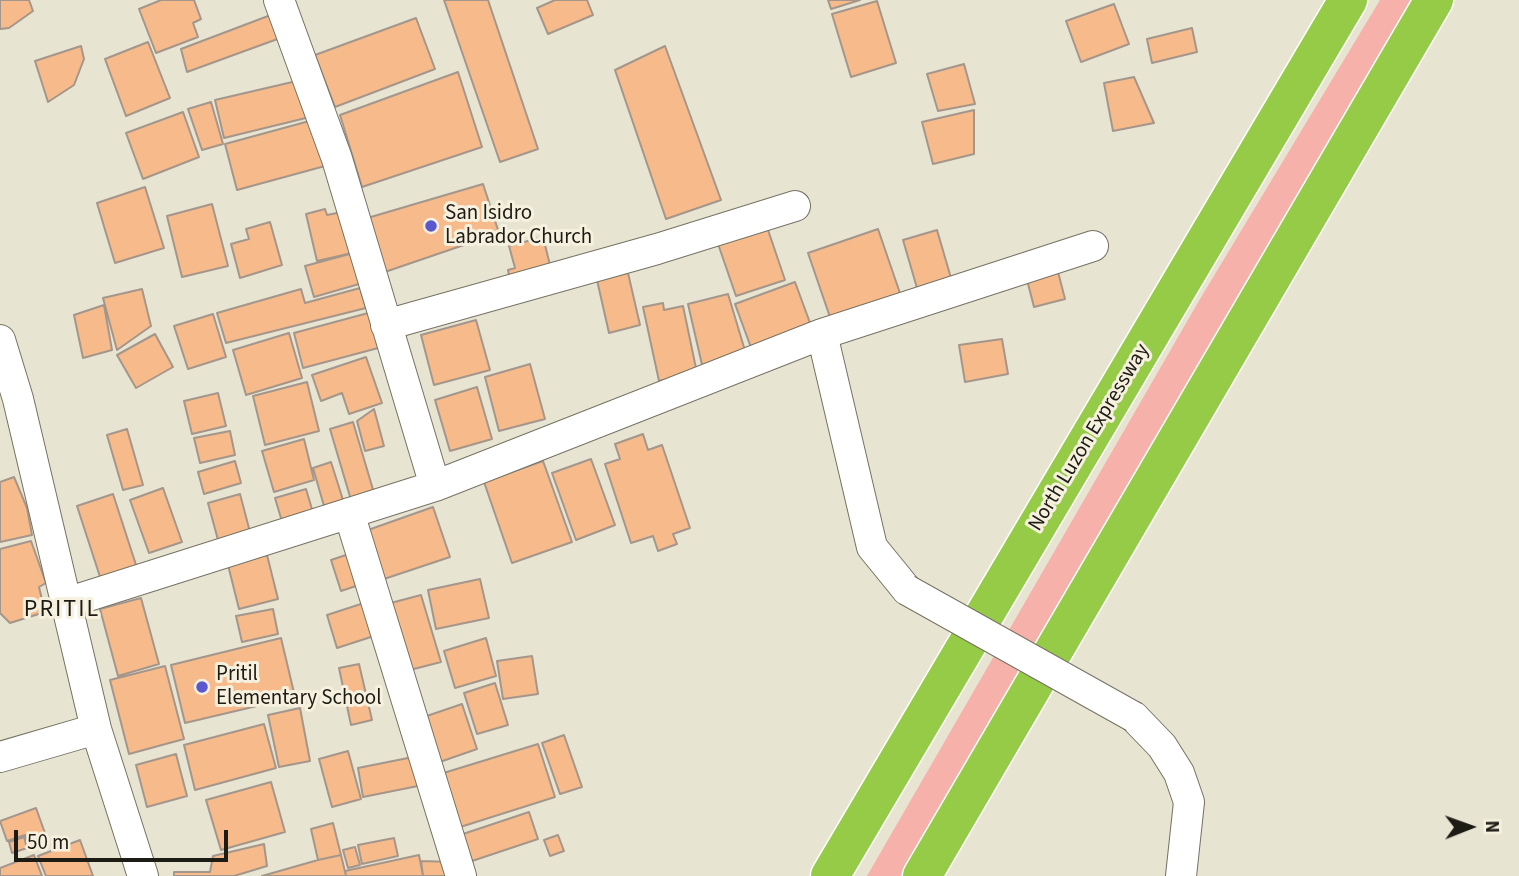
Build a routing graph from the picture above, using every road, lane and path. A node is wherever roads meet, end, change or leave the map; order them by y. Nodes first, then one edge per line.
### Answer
1 (279, 0) edge
2 (1348, 0) edge
3 (1434, 0) edge
4 (795, 206) dead end
5 (1093, 246) dead end
6 (386, 325) junction
7 (822, 334) junction
8 (0, 340) edge
9 (9, 402) edge
10 (435, 485) junction
11 (349, 513) junction
12 (66, 603) junction
13 (96, 729) junction
14 (0, 757) edge
15 (143, 876) edge
16 (461, 876) edge
17 (830, 876) edge
18 (922, 876) edge
19 (1181, 876) edge

1 - 6 street
2 - 17 highway, North Luzon Expressway
3 - 18 highway
4 - 6 street
5 - 7 street
6 - 10 street
7 - 10 street
7 - 19 street, bridge
8 - 9 street
9 - 12 street
10 - 11 street
11 - 12 street
11 - 16 street
12 - 13 street
13 - 14 street
13 - 15 street

